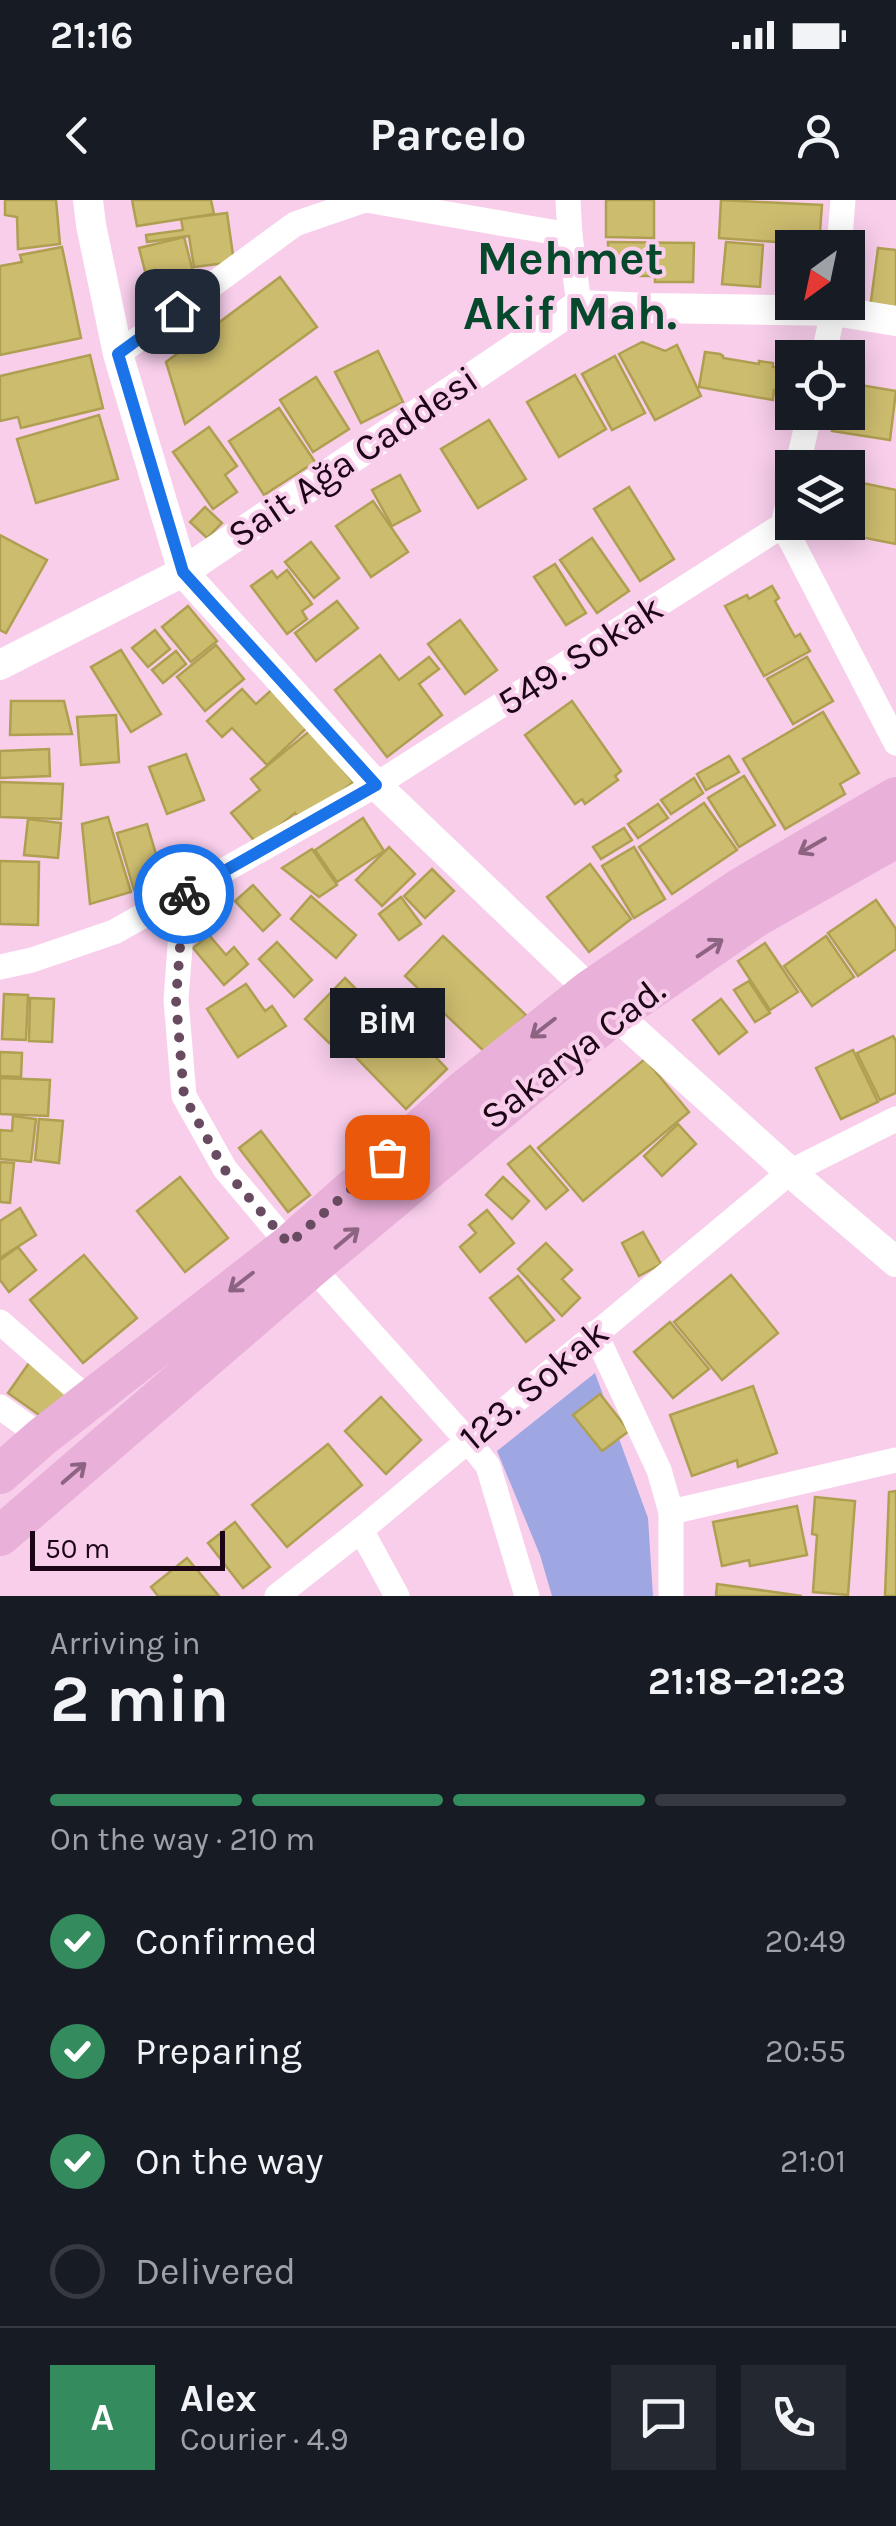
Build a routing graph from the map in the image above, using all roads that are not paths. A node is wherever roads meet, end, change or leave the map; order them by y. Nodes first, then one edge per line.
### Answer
1 (88, 200) edge
2 (366, 200) edge
3 (568, 200) edge
4 (843, 200) edge
5 (841, 230) edge
6 (570, 236) junction
7 (579, 305) junction
8 (775, 307) edge
9 (865, 314) edge
10 (896, 321) edge
11 (118, 354) junction
12 (775, 531) edge
13 (792, 540) edge
14 (183, 572) junction
15 (0, 665) edge
16 (896, 743) edge
17 (376, 785) junction
18 (896, 797) edge
19 (896, 838) edge
20 (184, 893) junction
21 (0, 967) edge
22 (603, 1001) junction
23 (896, 1118) edge
24 (790, 1172) junction
25 (301, 1256) junction
26 (896, 1262) edge
27 (0, 1322) edge
28 (596, 1333) junction
29 (89, 1400) junction
30 (0, 1407) edge
31 (42, 1436) junction
32 (468, 1440) junction
33 (896, 1460) edge
34 (0, 1474) edge
35 (671, 1512) junction
36 (361, 1530) junction
37 (0, 1536) edge
38 (277, 1596) edge
39 (397, 1596) edge
40 (526, 1596) edge
41 (671, 1596) edge

1 - 11 street
2 - 6 street
2 - 11 street
3 - 6 street
4 - 5 street
6 - 7 street
7 - 8 street
7 - 14 street, Sait Ağa Caddesi
9 - 10 street
11 - 14 street
12 - 17 street, 549. Sokak
13 - 16 street
14 - 15 street, Sait Ağa Caddesi
14 - 17 street
17 - 20 street, 549. Sokak
17 - 22 street
18 -> 22 main road, Sakarya Cad.
22 -> 19 main road, Sakarya Cad.
20 - 21 street, 549. Sokak
20 - 25 street
22 - 24 street
22 - 25 main road, Sakarya Cad.
23 - 24 street, 123. Sokak
24 - 26 street
24 - 28 street, 123. Sokak
25 -> 29 main road, Sakarya Cad.
25 - 32 street
37 -> 25 main road, Sakarya Cad.
27 - 29 street
28 - 32 street, 123. Sokak
28 - 35 street
29 - 31 main road, Sakarya Cad.
30 - 31 street
31 - 34 main road, Sakarya Cad.
32 - 36 street, 123. Sokak
32 - 40 street
33 - 35 street
35 - 41 street
36 - 38 street, 123. Sokak
36 - 39 street

